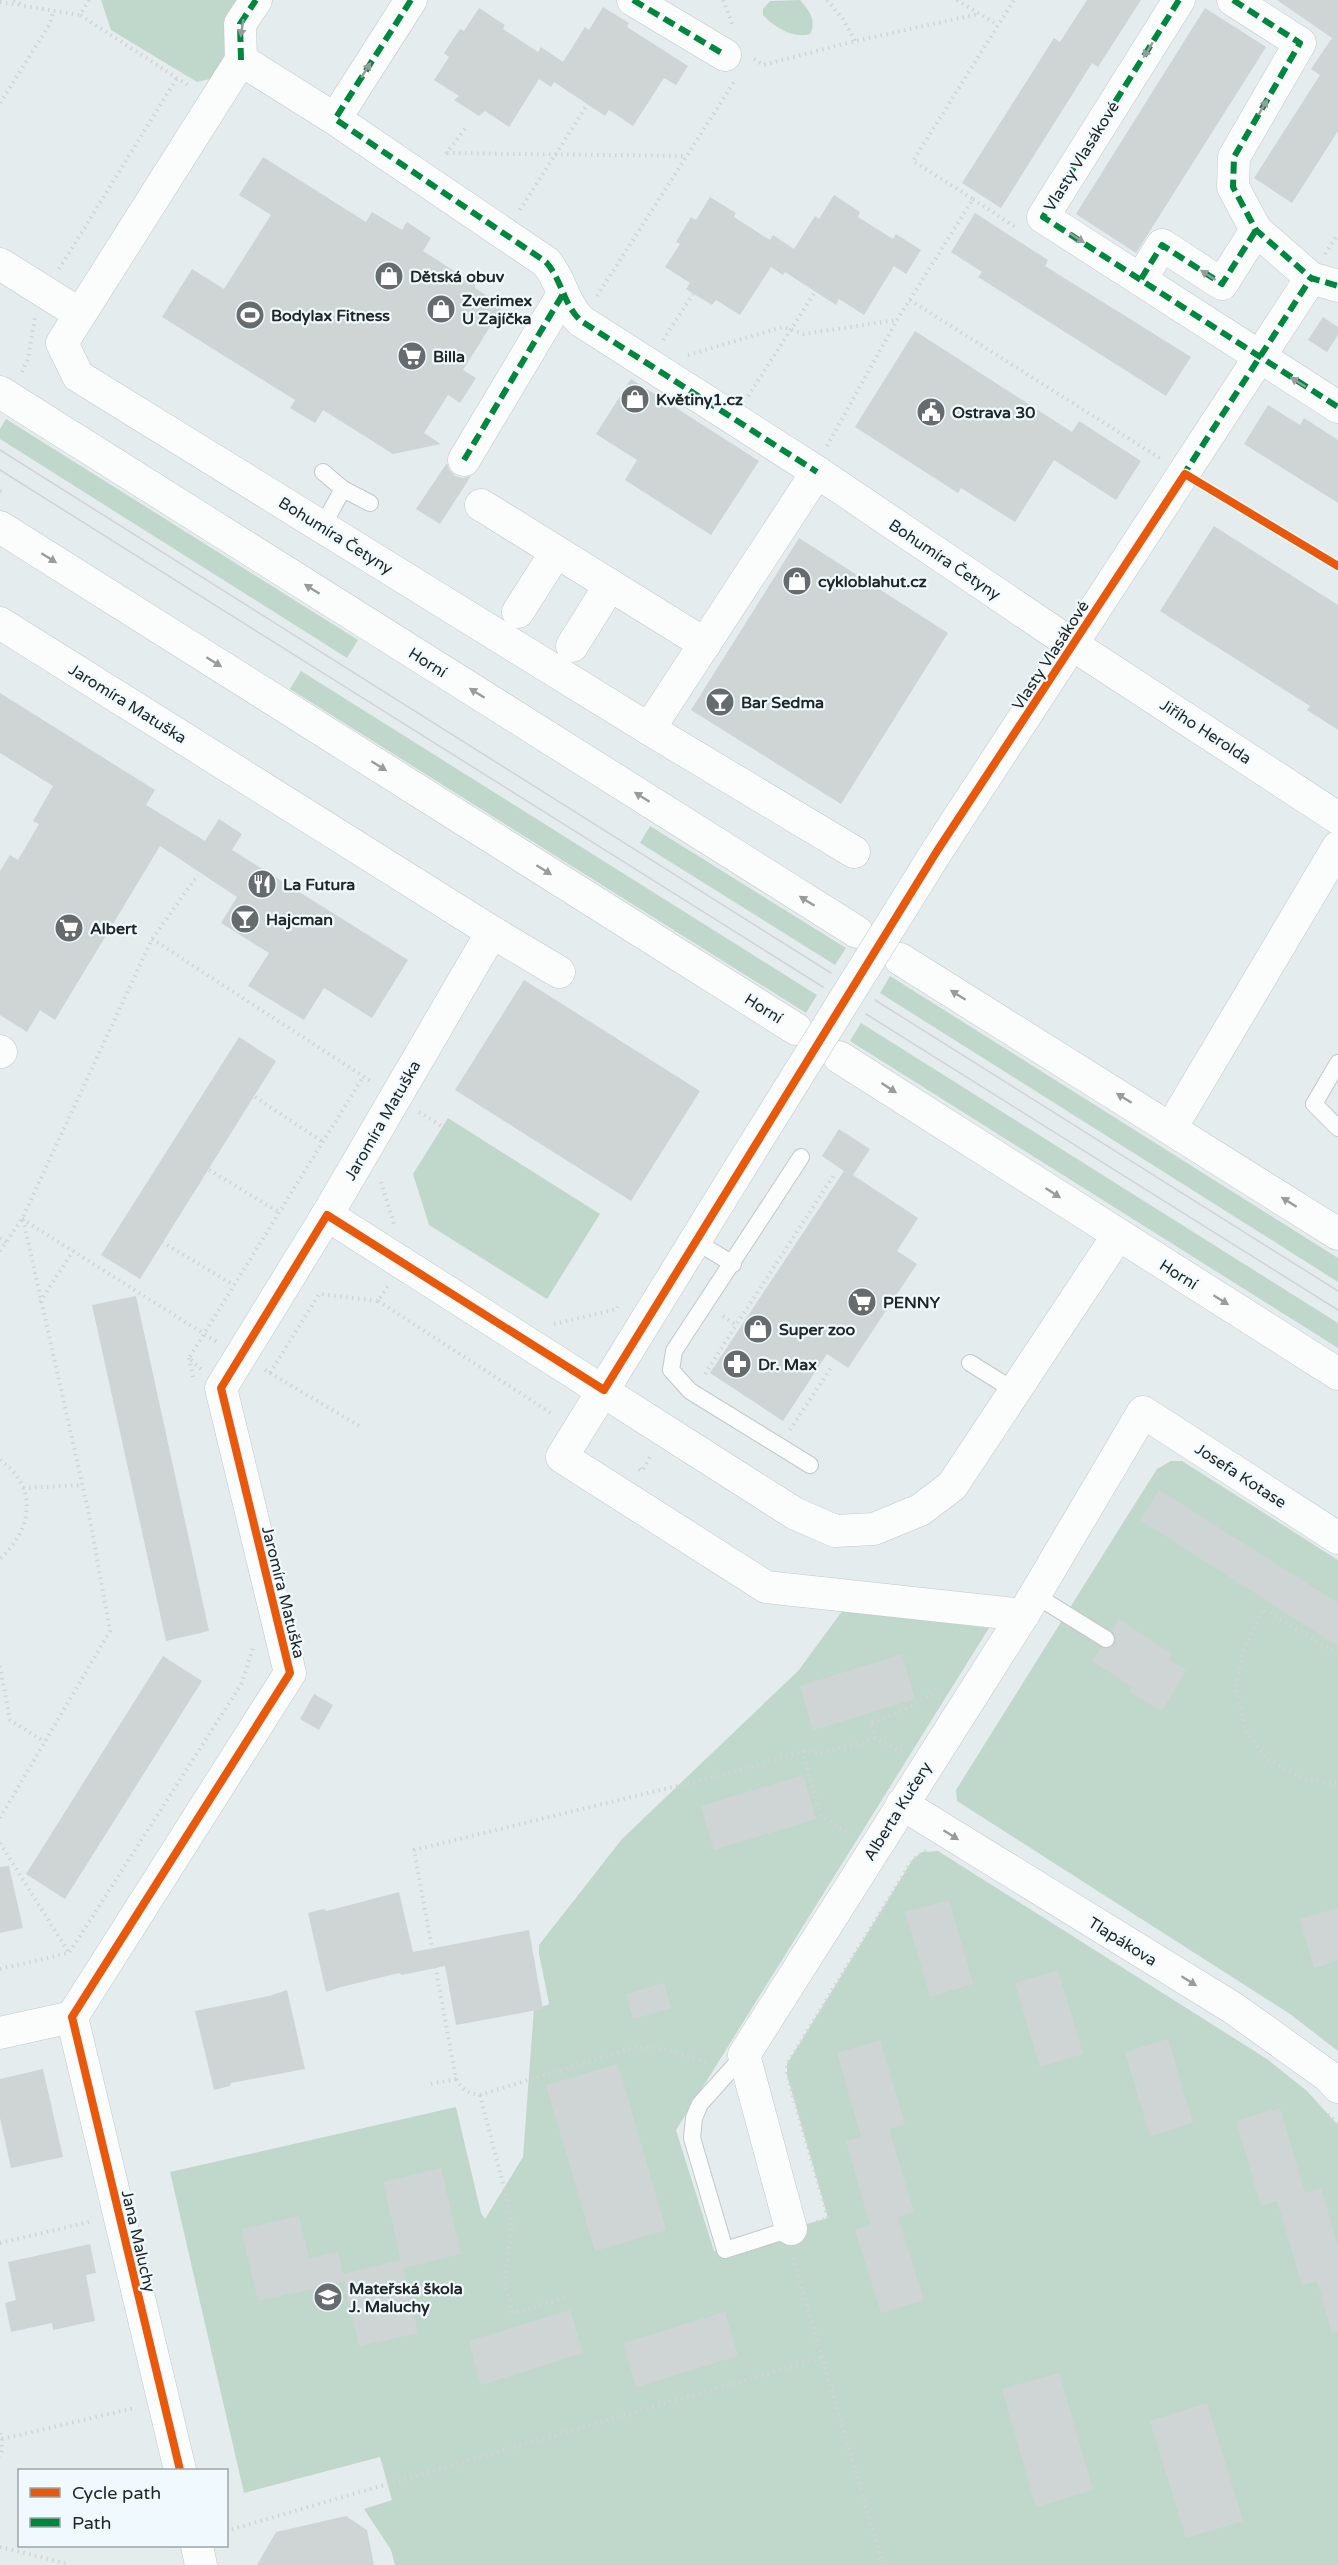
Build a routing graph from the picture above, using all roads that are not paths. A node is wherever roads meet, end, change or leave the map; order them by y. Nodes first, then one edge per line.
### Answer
1 (256, 0) edge
2 (411, 0) edge
3 (633, 0) edge
4 (1179, 0) edge
5 (1233, 0) edge
6 (241, 60) junction
7 (737, 63) road end
8 (335, 120) junction
9 (1256, 230) junction
10 (4, 275) edge
11 (1141, 279) junction
12 (1324, 281) edge
13 (563, 294) junction
14 (80, 314) junction
15 (1259, 358) junction
16 (5, 395) edge
17 (1338, 407) edge
18 (464, 460) dead end
19 (323, 472) dead end
20 (817, 472) junction
21 (343, 489) junction
22 (370, 503) dead end
23 (481, 505) dead end
24 (0, 527) edge
25 (322, 527) junction
26 (556, 552) junction
27 (610, 585) junction
28 (518, 612) dead end
29 (0, 623) edge
30 (705, 644) junction
31 (1073, 645) junction
32 (572, 646) dead end
33 (649, 729) junction
34 (1338, 818) edge
35 (1338, 847) edge
36 (854, 852) dead end
37 (492, 932) junction
38 (857, 932) dead end
39 (900, 959) dead end
40 (559, 972) dead end
41 (796, 1029) dead end
42 (839, 1057) dead end
43 (1338, 1063) edge
44 (1332, 1086) edge
45 (1171, 1128) junction
46 (1338, 1128) edge
47 (801, 1156) dead end
48 (327, 1215) junction
49 (1338, 1234) edge
50 (1118, 1235) junction
51 (695, 1241) junction
52 (733, 1264) junction
53 (970, 1364) dead end
54 (1338, 1374) edge
55 (604, 1390) junction
56 (1015, 1391) junction
57 (1143, 1412) joint
58 (810, 1465) dead end
59 (1338, 1538) edge
60 (1029, 1605) junction
61 (1106, 1639) dead end
62 (902, 1804) junction
63 (72, 2017) junction
64 (0, 2033) edge
65 (735, 2063) junction
66 (1330, 2097) edge
67 (791, 2229) joint
68 (180, 2469) edge
69 (197, 2547) edge
70 (201, 2565) edge

1 -> 6 street
8 -> 2 street
3 - 7 street
4 -> 11 street, Vlasty Vlasákové
9 -> 5 street, Vlasty Vlasákové
6 - 8 street, Bohumíra Četyny
6 - 14 street, Bohumíra Četyny
8 - 13 street, Bohumíra Četyny
9 -> 11 street
9 - 12 street, Vlasty Vlasákové
10 - 14 street
11 - 15 street, Vlasty Vlasákové
12 - 15 street, Vlasty Vlasákové
13 - 18 street
13 - 20 street, Bohumíra Četyny
14 - 25 street, Bohumíra Četyny
17 -> 15 street, Vlasty Vlasákové
15 - 31 street, Vlasty Vlasákové
38 -> 16 street, Horní
19 - 21 lane
20 - 30 street
20 - 31 street, Bohumíra Četyny
21 - 22 lane
21 - 25 lane
23 - 26 street
24 -> 41 street, Horní
25 - 33 street, Bohumíra Četyny
26 - 27 street
26 - 28 street
27 - 30 street
27 - 32 street
29 - 37 street, Jaromíra Matuška
30 - 33 street
31 - 34 street, Jiřího Herolda
31 - 51 street, Vlasty Vlasákové, bridge
33 - 36 street, Bohumíra Četyny
35 - 45 street
37 - 40 street
37 - 48 street, Jaromíra Matuška
45 -> 39 street
42 -> 50 street, Horní
43 - 44 lane
44 - 46 lane
49 -> 45 street
47 - 52 lane
48 - 55 street
48 - 63 street, Jaromíra Matuška
50 -> 54 street, Horní
50 - 56 street
51 - 52 lane
51 - 55 street, Vlasty Vlasákové
52 - 58 lane
53 - 56 lane
55 - 56 street
55 - 60 street, Vlasty Vlasákové
57 - 59 street, Josefa Kotase
57 - 60 street, Alberta Kučery
60 - 61 lane
60 - 62 street, Alberta Kučery
62 - 65 street, Alberta Kučery
62 -> 66 street, Tlapákova
63 - 64 street
63 - 68 street, Jana Maluchy
65 - 67 street
65 - 67 lane
69 - 70 street

